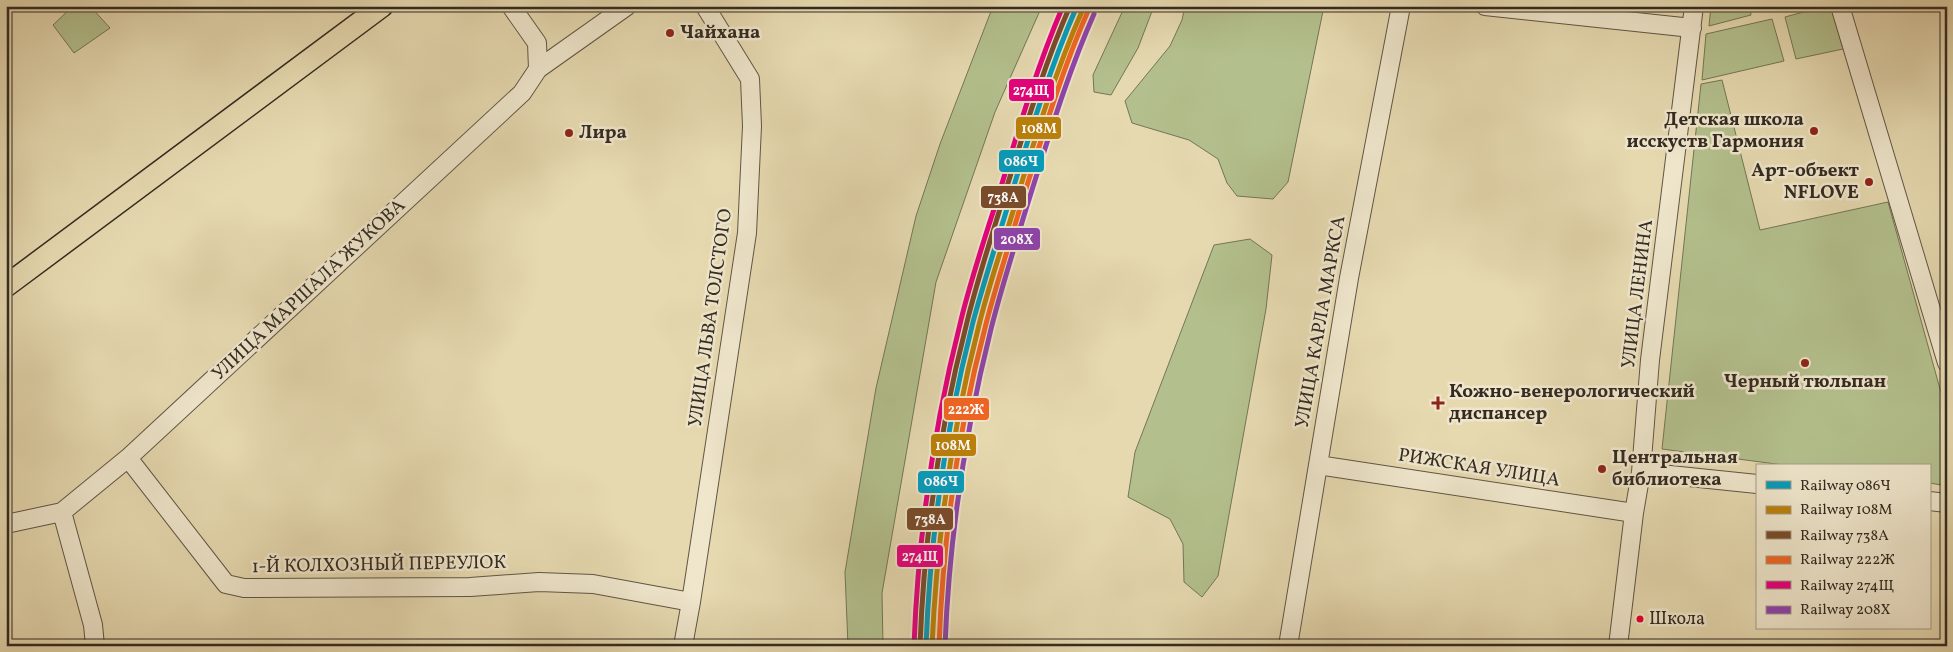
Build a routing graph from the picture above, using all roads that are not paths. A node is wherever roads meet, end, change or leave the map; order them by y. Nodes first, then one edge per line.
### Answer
1 (382, 6) edge
2 (511, 6) edge
3 (627, 6) edge
4 (705, 6) edge
5 (1401, 6) edge
6 (1485, 6) edge
7 (1694, 6) edge
8 (1840, 6) edge
9 (1692, 28) junction
10 (538, 69) junction
11 (6, 286) edge
12 (1947, 363) edge
13 (128, 458) junction
14 (1318, 465) junction
15 (1640, 472) junction
16 (1756, 484) edge
17 (1930, 501) edge
18 (1947, 503) edge
19 (62, 512) junction
20 (1634, 513) junction
21 (6, 524) edge
22 (691, 602) junction
23 (95, 646) edge
24 (683, 646) edge
25 (1288, 646) edge
26 (1618, 646) edge

1 - 11 main road
2 - 10 street
3 - 10 street
4 - 22 street, УЛИЦА ЛЬВА ТОЛСТОГО
5 - 14 street, УЛИЦА КАРЛА МАРКСА
6 - 9 street
7 - 9 street, УЛИЦА ЛЕНИНА
8 - 12 street
9 - 15 street, УЛИЦА ЛЕНИНА
10 - 13 street, УЛИЦА МАРШАЛА ЖУКОВА
13 - 19 street, УЛИЦА МАРШАЛА ЖУКОВА
13 - 22 street, 1-Й КОЛХОЗНЫЙ ПЕРЕУЛОК
14 - 20 street, РИЖСКАЯ УЛИЦА
14 - 25 street, УЛИЦА КАРЛА МАРКСА
15 - 16 street
15 - 20 street, УЛИЦА ЛЕНИНА
17 - 18 street
19 - 21 street, УЛИЦА МАРШАЛА ЖУКОВА
19 - 23 street
20 - 26 street, УЛИЦА ЛЕНИНА
22 - 24 street, УЛИЦА ЛЬВА ТОЛСТОГО

